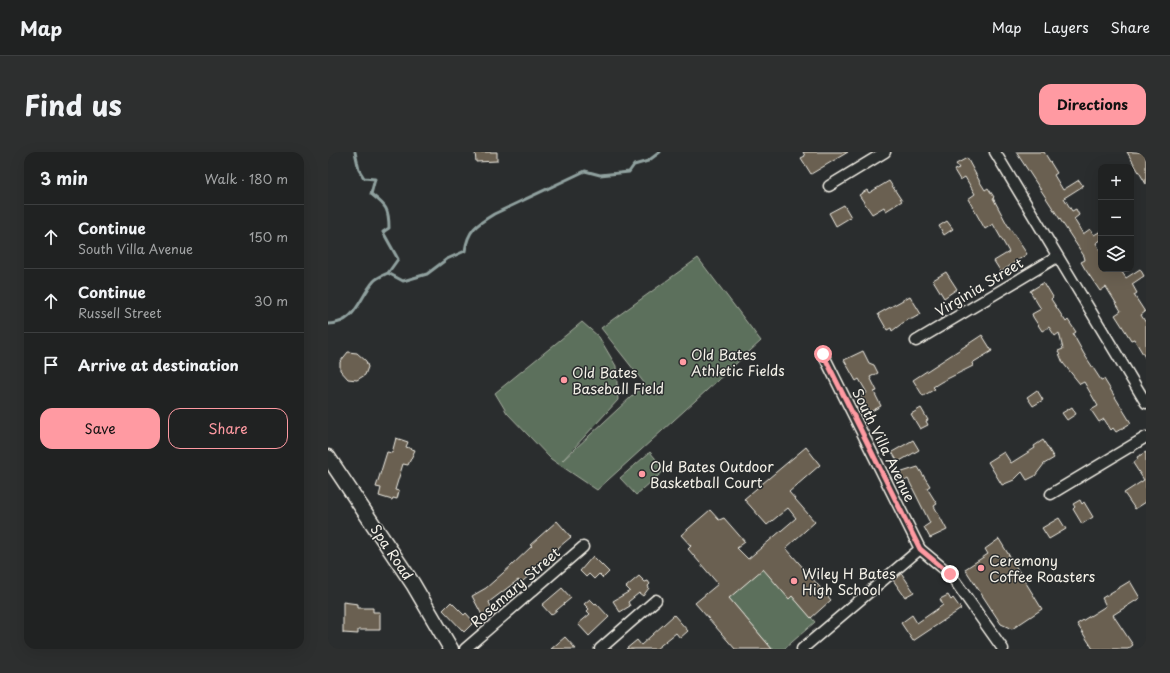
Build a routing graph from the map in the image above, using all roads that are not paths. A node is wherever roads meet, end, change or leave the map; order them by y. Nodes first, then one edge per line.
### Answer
1 (885, 152) edge
2 (995, 152) edge
3 (829, 186) dead end
4 (1056, 257) junction
5 (916, 341) dead end
6 (823, 354) dead end
7 (1146, 403) edge
8 (1146, 437) edge
9 (328, 457) edge
10 (1051, 494) dead end
11 (583, 547) dead end
12 (920, 549) junction
13 (656, 600) dead end
14 (451, 649) edge
15 (466, 649) edge
16 (600, 649) edge
17 (802, 649) edge
18 (1003, 649) edge

1 - 3 street
2 - 4 street
4 - 5 street, Virginia Street
4 - 7 street
6 - 12 street, South Villa Avenue
8 - 10 street
9 - 14 main road, Spa Road
11 - 15 street, Rosemary Street
12 - 17 street
12 - 18 street
13 - 16 street

